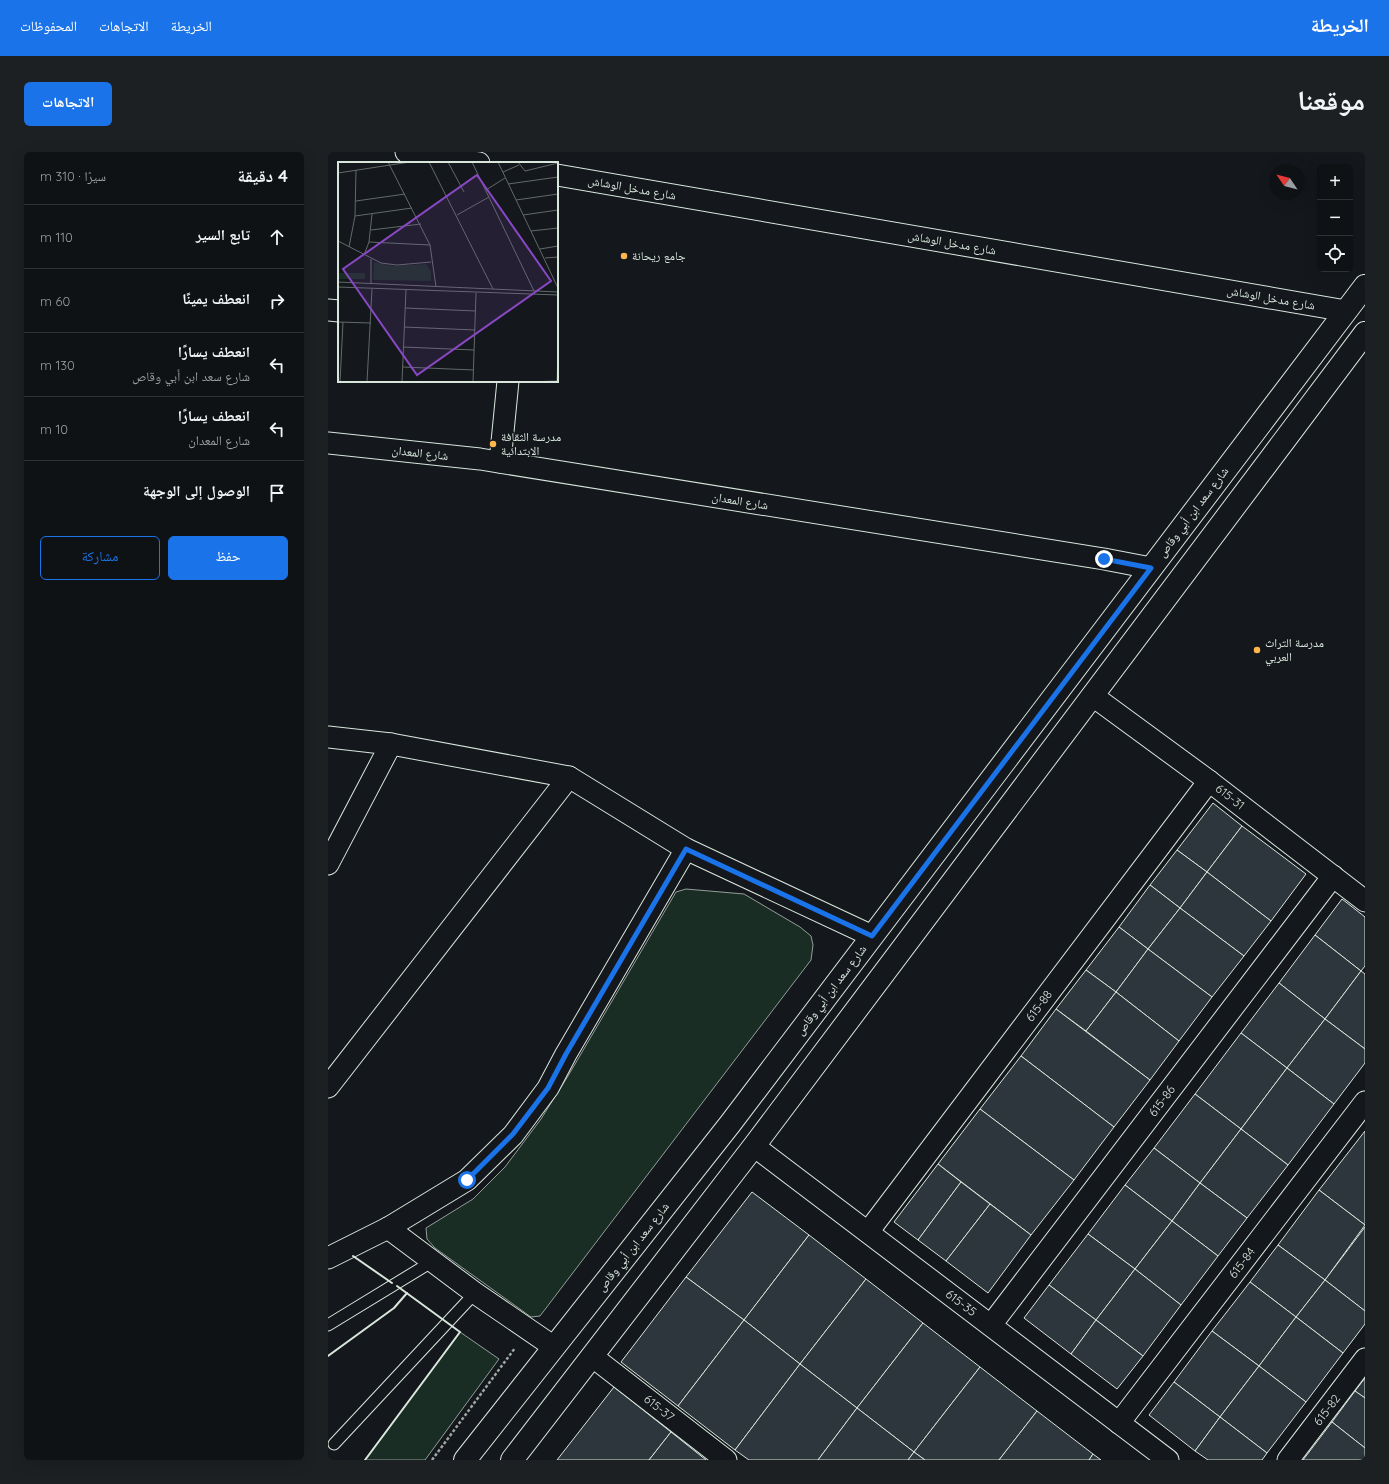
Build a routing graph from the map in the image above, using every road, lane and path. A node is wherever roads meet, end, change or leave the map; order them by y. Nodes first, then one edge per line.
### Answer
1 (406, 152) edge
2 (472, 159) edge
3 (558, 175) edge
4 (1365, 286) edge
5 (328, 310) edge
6 (338, 311) edge
7 (1346, 311) junction
8 (1365, 334) edge
9 (508, 382) edge
10 (328, 443) edge
11 (500, 462) junction
12 (1151, 568) junction
13 (1093, 696) junction
14 (328, 736) edge
15 (391, 744) junction
16 (569, 777) junction
17 (1209, 780) junction
18 (686, 849) junction
19 (328, 864) edge
20 (1333, 876) junction
21 (1365, 901) edge
22 (872, 936) junction
23 (328, 1087) edge
24 (1365, 1102) edge
25 (754, 1146) junction
26 (388, 1228) junction
27 (868, 1232) junction
28 (330, 1255) edge
29 (433, 1261) junction
30 (475, 1293) junction
31 (328, 1325) edge
32 (991, 1326) junction
33 (528, 1330) junction
34 (554, 1347) junction
35 (592, 1357) junction
36 (1365, 1360) edge
37 (1119, 1423) junction
38 (334, 1444) dead end
39 (432, 1460) edge
40 (465, 1460) edge
41 (512, 1460) edge
42 (726, 1460) edge
43 (1168, 1460) edge
44 (1288, 1460) edge

1 - 2 street
3 - 7 street, شارع مدخل الوشاش
4 - 7 main road, شارع سعد ابن أبي وقاص
5 - 6 street
7 - 12 main road, شارع سعد ابن أبي وقاص
8 - 13 main road
9 - 11 street
10 - 11 street, شارع المعدان
11 - 12 street, شارع المعدان
12 - 22 main road, شارع سعد ابن أبي وقاص
13 - 17 street, 615-31
13 - 25 main road
14 - 15 street
15 - 16 street
15 - 19 street
16 - 18 street
16 - 23 street
17 - 20 street, 615-31
17 - 27 street, 615-88
18 - 22 street
18 - 26 street
20 - 21 street, 615-31
20 - 32 street, 615-86
22 - 34 main road, شارع سعد ابن أبي وقاص
24 - 37 street, 615-84
25 - 27 street, 615-35
25 - 35 main road
26 - 28 street
26 - 29 street
27 - 32 street, 615-35
29 - 30 street
29 - 31 lane
30 - 33 street
30 - 38 lane
32 - 37 street, 615-35
33 - 34 street
33 - 39 path
34 - 40 main road, شارع سعد ابن أبي وقاص
35 - 41 main road
35 - 42 street, 615-37
36 - 44 street, 615-82
37 - 43 street, 615-35

